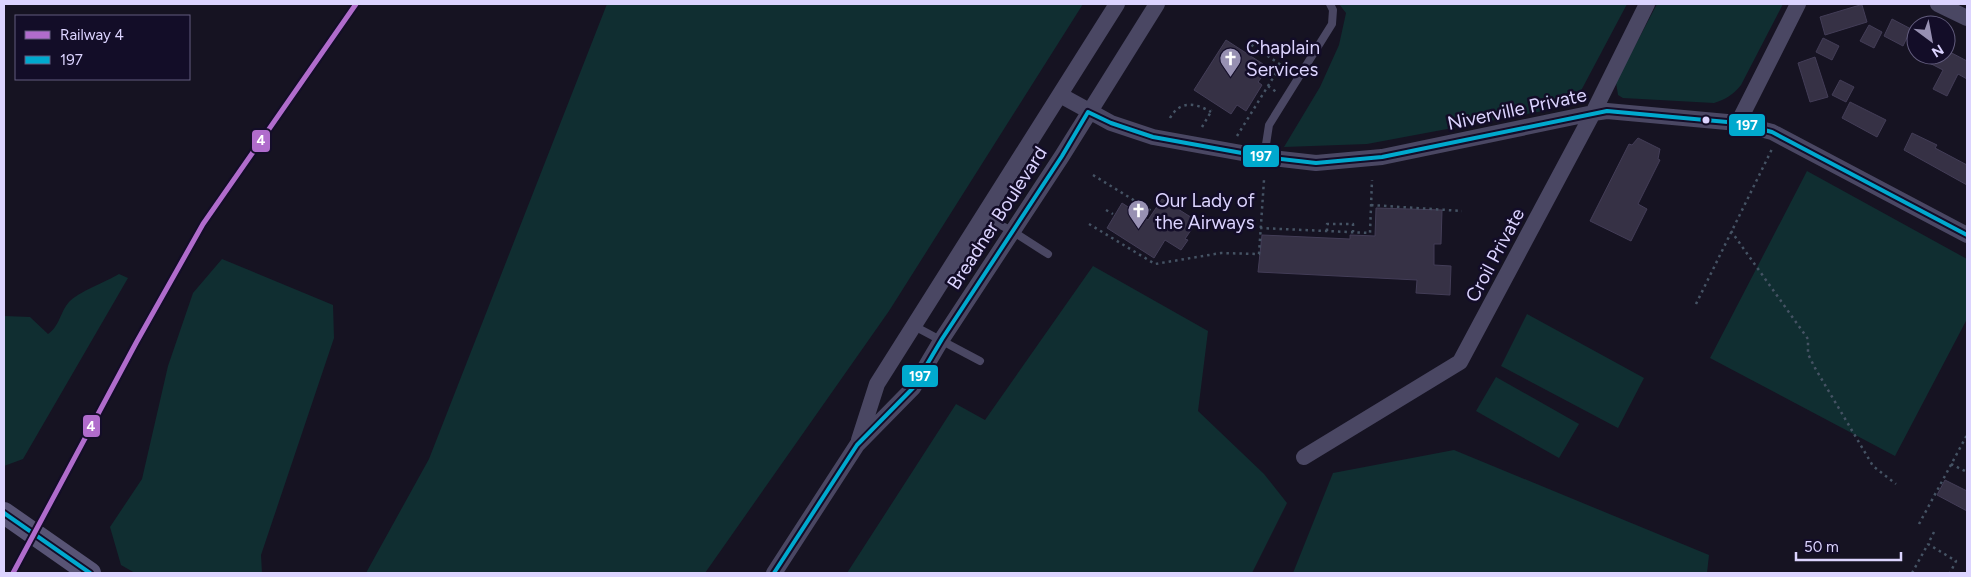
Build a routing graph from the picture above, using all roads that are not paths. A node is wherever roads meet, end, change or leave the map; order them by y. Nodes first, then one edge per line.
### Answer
1 (1117, 4) edge
2 (1157, 4) edge
3 (1330, 4) edge
4 (1647, 4) edge
5 (1798, 4) edge
6 (1938, 4) edge
7 (1967, 18) edge
8 (1060, 96) junction
9 (1088, 112) junction
10 (1593, 113) junction
11 (1738, 123) junction
12 (1264, 158) junction
13 (983, 216) junction
14 (1012, 230) junction
15 (1967, 235) edge
16 (1048, 254) dead end
17 (914, 326) junction
18 (942, 339) junction
19 (980, 361) dead end
20 (858, 445) junction
21 (1304, 457) dead end
22 (4, 514) edge
23 (90, 573) edge
24 (774, 573) edge

1 - 8 street, Breadner Boulevard
2 - 9 street, Breadner Boulevard
3 - 12 lane
4 - 10 street, Croil Private
5 - 11 street
6 - 7 street
8 - 9 street, Niverville Private
8 - 13 street, Breadner Boulevard
9 - 12 street, Niverville Private
9 - 14 street, Breadner Boulevard
10 - 11 street, Niverville Private
10 - 12 street, Niverville Private
10 - 21 street, Croil Private
11 - 15 street, Niverville Private
13 - 14 lane
13 - 17 street, Breadner Boulevard
14 - 16 lane
14 - 18 street, Breadner Boulevard
17 - 18 lane
17 - 20 street, Breadner Boulevard
18 - 19 lane
18 - 20 street, Breadner Boulevard
20 - 24 street, Breadner Boulevard
22 - 23 main road

